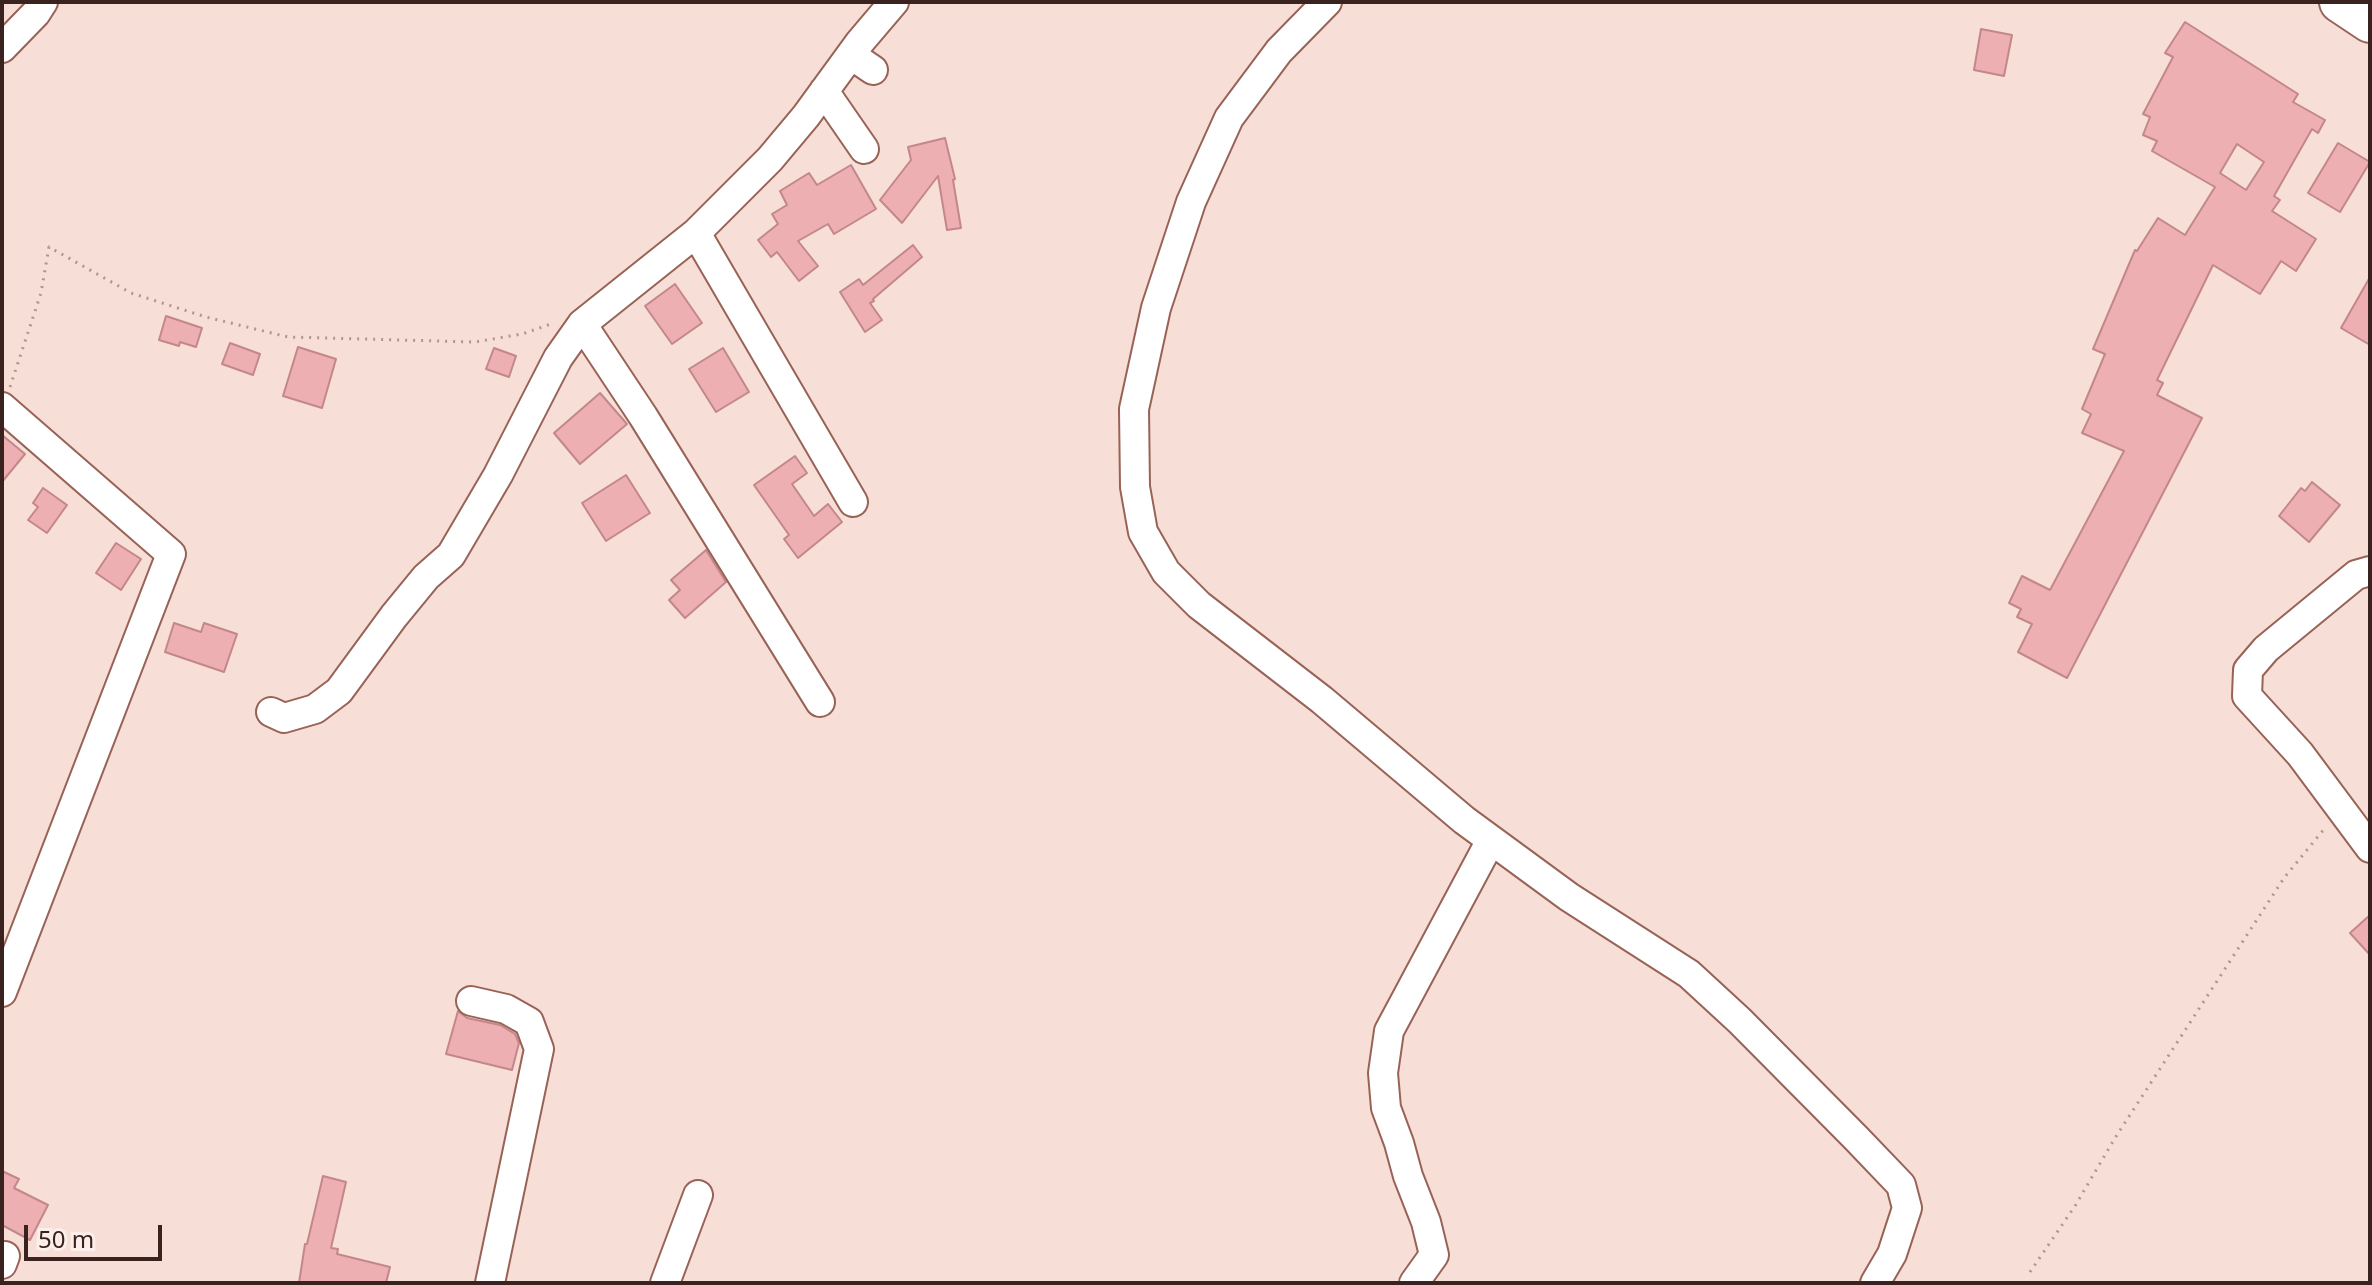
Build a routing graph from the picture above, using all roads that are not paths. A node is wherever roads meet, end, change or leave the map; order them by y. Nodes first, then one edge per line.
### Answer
1 (43, 2) edge
2 (894, 2) edge
3 (1327, 2) edge
4 (2340, 2) edge
5 (2370, 22) edge
6 (2, 48) edge
7 (824, 91) junction
8 (864, 149) dead end
9 (696, 233) junction
10 (582, 324) junction
11 (3, 408) edge
12 (853, 502) dead end
13 (2370, 571) edge
14 (820, 702) dead end
15 (271, 712) dead end
16 (1491, 840) junction
17 (2370, 848) edge
18 (2, 992) edge
19 (471, 1001) dead end
20 (698, 1195) dead end
21 (490, 1283) edge
22 (665, 1283) edge
23 (1414, 1283) edge
24 (1875, 1283) edge

1 - 6 street
2 - 7 street
3 - 16 street
4 - 5 highway
7 - 8 street
7 - 9 street
9 - 10 street
9 - 12 street
10 - 14 street
10 - 15 street
11 - 18 street
13 - 17 street
16 - 23 street
16 - 24 street
19 - 21 street
20 - 22 street

